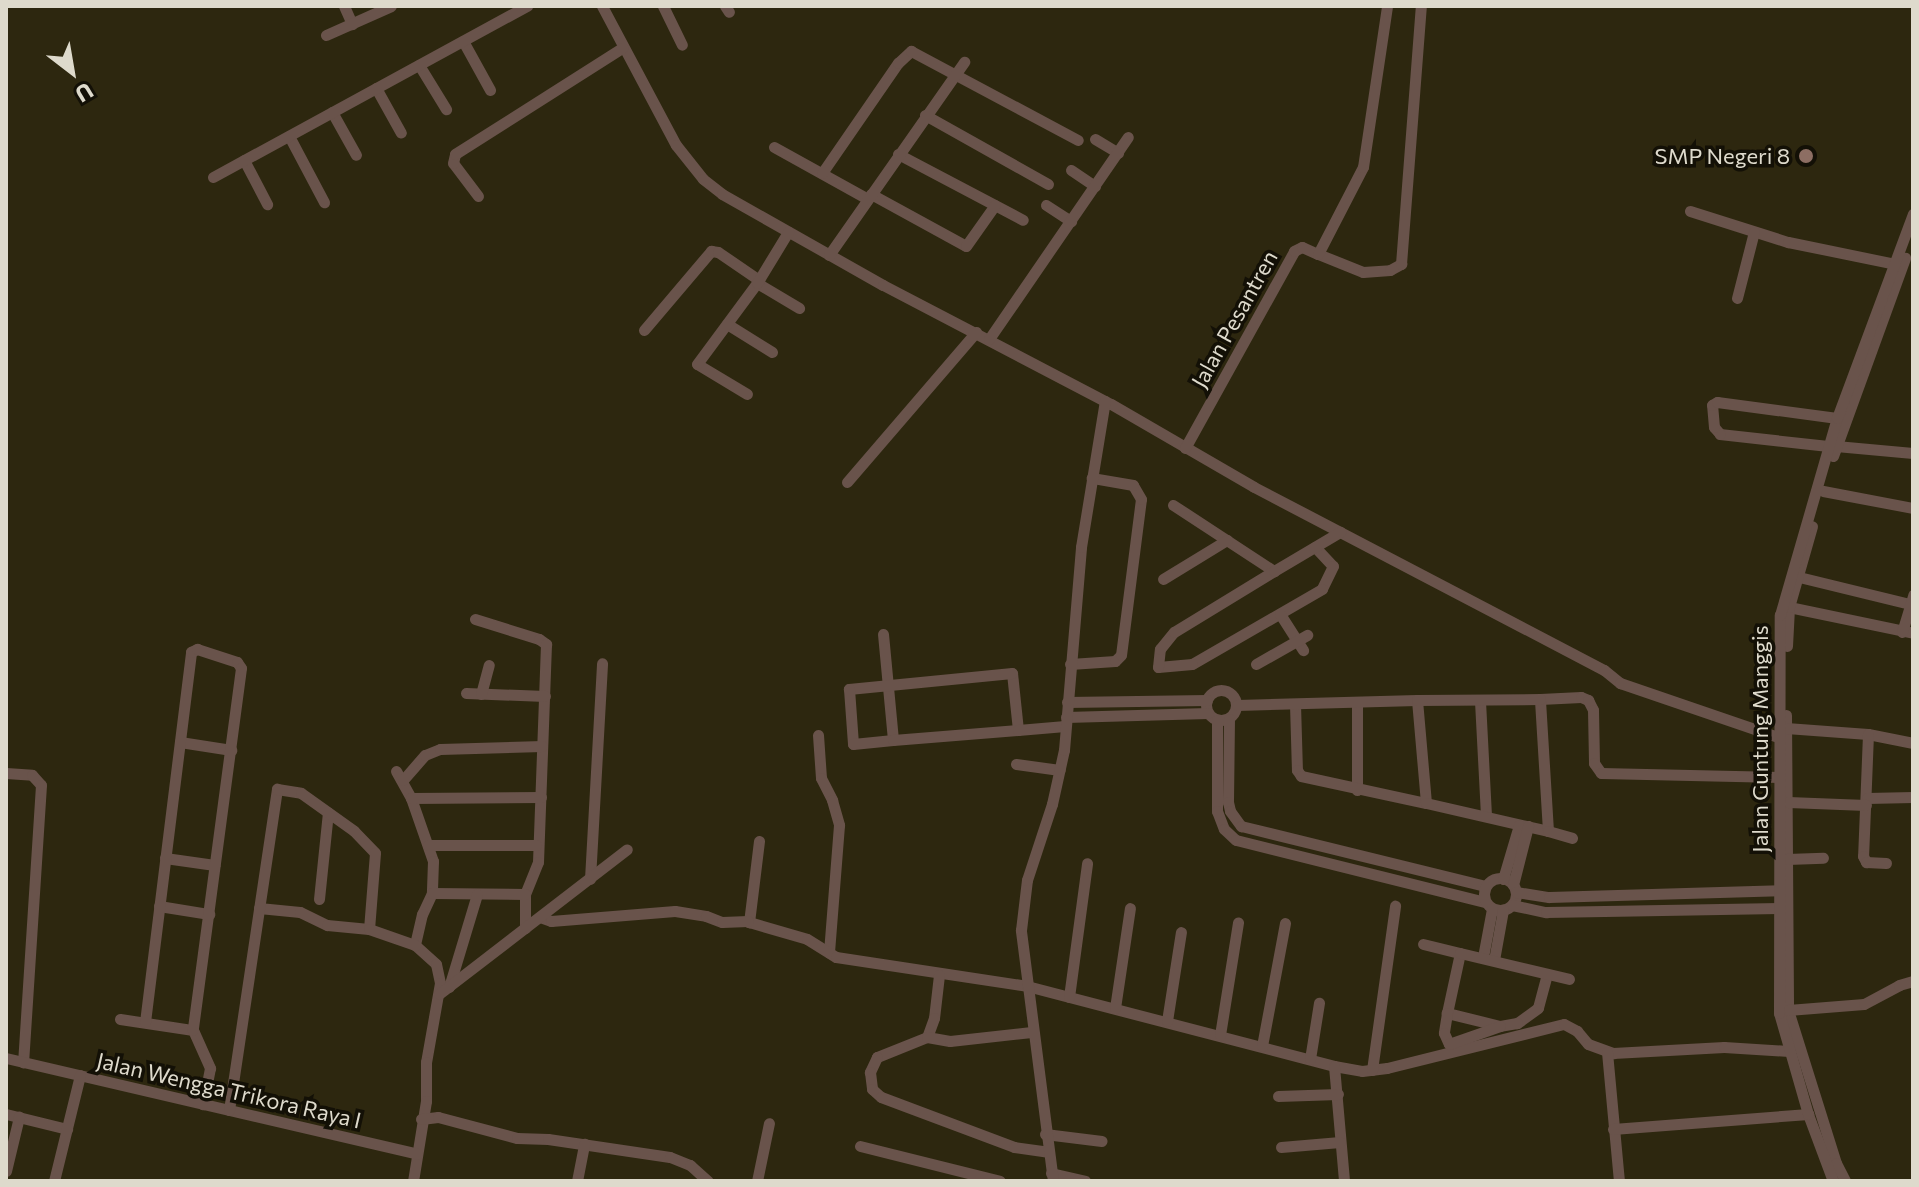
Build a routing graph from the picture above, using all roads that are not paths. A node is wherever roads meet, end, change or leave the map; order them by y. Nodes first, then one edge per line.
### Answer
1 (344, 6) edge
2 (391, 6) edge
3 (527, 6) edge
4 (602, 6) edge
5 (663, 6) edge
6 (1387, 6) edge
7 (1421, 6) edge
8 (352, 24) junction
9 (326, 35) dead end
10 (463, 41) junction
11 (682, 45) dead end
12 (622, 48) junction
13 (964, 62) dead end
14 (419, 65) junction
15 (956, 72) junction
16 (376, 88) junction
17 (490, 90) dead end
18 (446, 109) dead end
19 (332, 112) junction
20 (925, 115) junction
21 (401, 133) dead end
22 (289, 136) junction
23 (1128, 137) dead end
24 (1095, 139) dead end
25 (1078, 140) dead end
26 (774, 147) dead end
27 (1118, 153) junction
28 (898, 154) junction
29 (356, 155) dead end
30 (244, 160) junction
31 (1071, 170) dead end
32 (822, 173) junction
33 (213, 177) dead end
34 (1048, 184) dead end
35 (1095, 186) junction
36 (478, 196) dead end
37 (870, 196) junction
38 (324, 202) dead end
39 (267, 204) dead end
40 (995, 205) junction
41 (1046, 205) dead end
42 (1690, 211) dead end
43 (1913, 214) edge
44 (1023, 220) dead end
45 (1071, 221) junction
46 (788, 232) junction
47 (1754, 232) junction
48 (1912, 239) edge
49 (1318, 254) junction
50 (829, 255) junction
51 (1904, 265) edge
52 (758, 282) junction
53 (1737, 298) dead end
54 (799, 308) dead end
55 (727, 324) junction
56 (644, 330) dead end
57 (976, 332) junction
58 (989, 339) junction
59 (772, 352) dead end
60 (747, 394) dead end
61 (1105, 401) junction
62 (1837, 418) junction
63 (1832, 446) junction
64 (1185, 448) junction
65 (1913, 453) edge
66 (1092, 478) junction
67 (847, 482) dead end
68 (1823, 491) junction
69 (1173, 505) dead end
70 (1913, 508) edge
71 (1340, 532) junction
72 (1227, 540) junction
73 (1315, 547) junction
74 (1274, 571) junction
75 (1799, 577) junction
76 (1163, 579) dead end
77 (1912, 600) edge
78 (1789, 607) junction
79 (1280, 614) junction
80 (475, 619) dead end
81 (1907, 633) edge
82 (883, 634) dead end
83 (602, 663) dead end
84 (1070, 664) junction
85 (1256, 664) dead end
86 (489, 665) dead end
87 (888, 685) junction
88 (466, 693) dead end
89 (481, 694) junction
90 (545, 696) junction
91 (1540, 699) junction
92 (1207, 700) junction
93 (1417, 700) junction
94 (1147, 701) junction
95 (1480, 701) junction
96 (1067, 702) junction
97 (1357, 702) junction
98 (1295, 704) junction
99 (1237, 705) junction
100 (1148, 715) junction
101 (1218, 718) junction
102 (1066, 721) junction
103 (1018, 730) junction
104 (1782, 732) junction
105 (1868, 734) junction
106 (818, 735) dead end
107 (893, 740) junction
108 (180, 742) junction
109 (1913, 743) edge
110 (542, 746) junction
111 (231, 750) junction
112 (1016, 764) dead end
113 (1060, 770) junction
114 (6, 773) edge
115 (1223, 775) junction
116 (1780, 777) junction
117 (1357, 790) junction
118 (541, 797) junction
119 (1913, 797) edge
120 (411, 798) junction
121 (1866, 801) junction
122 (1788, 802) junction
123 (1426, 803) junction
124 (328, 812) junction
125 (1486, 815) junction
126 (1524, 826) junction
127 (1548, 831) junction
128 (1572, 838) dead end
129 (759, 841) dead end
130 (428, 845) junction
131 (536, 845) junction
132 (627, 849) dead end
133 (165, 858) junction
134 (1823, 858) dead end
135 (1787, 859) junction
136 (1087, 863) dead end
137 (1886, 863) dead end
138 (215, 865) junction
139 (590, 879) junction
140 (1485, 886) junction
141 (1779, 890) junction
142 (432, 893) junction
143 (477, 894) junction
144 (525, 894) junction
145 (1504, 897) junction
146 (319, 899) dead end
147 (159, 906) junction
148 (1395, 906) dead end
149 (259, 908) junction
150 (1130, 908) dead end
151 (1779, 908) junction
152 (209, 914) junction
153 (540, 917) junction
154 (748, 921) junction
155 (1238, 922) dead end
156 (1285, 923) dead end
157 (525, 928) junction
158 (369, 929) junction
159 (1181, 932) dead end
160 (1423, 944) dead end
161 (415, 945) junction
162 (829, 953) junction
163 (1460, 953) junction
164 (1488, 958) junction
165 (1547, 974) junction
166 (939, 975) junction
167 (1569, 979) dead end
168 (1913, 981) edge
169 (1027, 986) junction
170 (444, 991) junction
171 (1069, 997) junction
172 (1319, 1003) dead end
173 (1115, 1008) junction
174 (1788, 1010) junction
175 (1447, 1013) junction
176 (120, 1019) dead end
177 (1167, 1021) junction
178 (145, 1022) junction
179 (1500, 1026) junction
180 (193, 1030) junction
181 (1032, 1032) junction
182 (1220, 1035) junction
183 (927, 1037) junction
184 (1262, 1046) junction
185 (1789, 1051) junction
186 (1607, 1052) junction
187 (6, 1058) edge
188 (1310, 1059) junction
189 (23, 1062) junction
190 (1334, 1066) junction
191 (1372, 1070) junction
192 (80, 1075) junction
193 (1338, 1094) junction
194 (1278, 1096) dead end
195 (203, 1104) junction
196 (229, 1110) junction
197 (6, 1114) edge
198 (1808, 1114) junction
199 (19, 1117) junction
200 (421, 1119) junction
201 (769, 1123) dead end
202 (67, 1129) junction
203 (1613, 1129) junction
204 (1045, 1134) junction
205 (1102, 1141) dead end
206 (1340, 1142) junction
207 (584, 1144) junction
208 (860, 1146) dead end
209 (1281, 1147) dead end
210 (1048, 1152) junction
211 (417, 1154) junction
212 (6, 1171) edge
213 (1052, 1177) edge
214 (54, 1181) edge
215 (413, 1181) edge
216 (577, 1181) edge
217 (708, 1181) edge
218 (757, 1181) edge
219 (1000, 1181) edge
220 (1085, 1181) edge
221 (1344, 1181) edge
222 (1619, 1181) edge
223 (1833, 1181) edge
224 (1845, 1181) edge

1 - 8 street
2 - 8 street
3 - 10 street
4 - 12 street
5 - 11 street
6 - 49 street
7 - 49 street
8 - 9 street
10 - 14 street
10 - 17 street
12 - 36 street
12 - 46 street
13 - 15 street
14 - 16 street
14 - 18 street
15 - 20 street
15 - 25 street
15 - 32 street
16 - 19 street
16 - 21 street
19 - 22 street
19 - 29 street
20 - 28 street
20 - 34 street
22 - 30 street
22 - 38 street
23 - 27 street
24 - 27 street
26 - 32 street
27 - 35 street
28 - 37 street
28 - 40 street
30 - 33 street
30 - 39 street
31 - 35 street
32 - 37 street
35 - 45 street
37 - 40 street
37 - 50 street
40 - 44 street
41 - 45 street
42 - 47 street
43 - 51 street, Jalan Guntung Manggis
45 - 58 street
46 - 50 street
46 - 52 street
47 - 51 street
47 - 53 street
48 - 51 street, Jalan Guntung Manggis
49 - 64 street, Jalan Pesantren
50 - 57 street
51 - 62 street, Jalan Guntung Manggis
51 - 63 street, Jalan Guntung Manggis
52 - 54 street
52 - 55 street
52 - 56 street
55 - 59 street
55 - 60 street
57 - 58 street
57 - 67 street
58 - 61 street
61 - 64 street
61 - 66 street
62 - 63 street, Jalan Guntung Manggis
62 - 63 street
63 - 65 street
63 - 68 street, Jalan Guntung Manggis
63 - 104 street, Jalan Guntung Manggis
64 - 71 street
66 - 84 street
66 - 84 street
68 - 70 street
68 - 75 street, Jalan Guntung Manggis
69 - 72 street
71 - 73 street
71 - 104 street
72 - 74 street
72 - 76 street
73 - 74 street
73 - 79 street
74 - 79 street
75 - 77 street
75 - 78 street, Jalan Guntung Manggis
77 - 81 street
78 - 81 street
78 - 104 street, Jalan Guntung Manggis
79 - 85 street
80 - 90 street
82 - 87 street
83 - 139 street
84 - 96 street
86 - 89 street
87 - 103 street
87 - 107 street
87 - 107 street
88 - 89 street
89 - 90 street
90 - 110 street
91 - 95 street
91 - 116 street
91 - 127 street
92 - 94 street
92 - 99 street
92 - 101 street
93 - 95 street
93 - 97 street
93 - 123 street
94 - 96 street
94 - 100 street
95 - 125 street
96 - 102 street
97 - 98 street
97 - 117 street
98 - 99 street
98 - 117 street
99 - 101 street
100 - 101 street
100 - 102 street
101 - 115 street
102 - 103 street
102 - 113 street
103 - 107 street
104 - 105 street
104 - 116 street, Jalan Guntung Manggis
104 - 122 street, Jalan Guntung Manggis
105 - 109 street
105 - 121 street
106 - 162 street
108 - 111 street
108 - 111 street
108 - 133 street
110 - 118 street
110 - 120 street
111 - 138 street
112 - 113 street
113 - 169 street
114 - 189 street
115 - 140 street
115 - 145 street
116 - 141 street, Jalan Guntung Manggis
117 - 123 street
118 - 120 street
118 - 131 street
119 - 121 street
120 - 130 street
121 - 122 street
121 - 137 street
122 - 135 street, Jalan Guntung Manggis
123 - 125 street
124 - 146 street
124 - 149 street
124 - 158 street
125 - 126 street
126 - 127 street
126 - 145 street
127 - 128 street
129 - 154 street
130 - 131 street
130 - 142 street
131 - 144 street
132 - 139 street
133 - 138 street
133 - 147 street
134 - 135 street
135 - 174 street, Jalan Guntung Manggis
136 - 171 street
138 - 152 street
139 - 153 street
140 - 145 street
140 - 145 street
141 - 145 street
141 - 151 street, Jalan Guntung Manggis
142 - 143 street
142 - 161 street
143 - 144 street
143 - 170 street
144 - 157 street
145 - 151 street
145 - 164 street
147 - 152 street
147 - 178 street
148 - 191 street
149 - 158 street
149 - 196 street
150 - 173 street
151 - 185 street, Jalan Guntung Manggis
152 - 180 street
153 - 154 street
153 - 157 street
154 - 162 street
155 - 182 street
156 - 184 street
157 - 170 street
158 - 161 street
159 - 177 street
160 - 163 street
161 - 170 street
162 - 166 street
163 - 164 street
163 - 175 street
164 - 165 street
165 - 167 street
165 - 179 street
166 - 169 street
166 - 183 street
168 - 174 street
169 - 171 street
169 - 181 street
170 - 200 street
171 - 173 street
172 - 188 street
173 - 177 street
174 - 224 street, Jalan Guntung Manggis
175 - 179 street
175 - 179 street
176 - 178 street
177 - 182 street
178 - 180 street
180 - 195 street
181 - 183 street
181 - 204 street
182 - 184 street
183 - 210 street
184 - 188 street
185 - 186 street
185 - 198 street, Jalan Guntung Manggis
186 - 191 street
186 - 203 street
187 - 189 street, Jalan Wengga Trikora Raya I
188 - 190 street
189 - 192 street, Jalan Wengga Trikora Raya I
190 - 191 street
190 - 193 street
192 - 195 street, Jalan Wengga Trikora Raya I
192 - 202 street
193 - 194 street
193 - 206 street
195 - 196 street, Jalan Wengga Trikora Raya I
196 - 211 street, Jalan Wengga Trikora Raya I
197 - 199 street
198 - 203 street
198 - 223 street, Jalan Guntung Manggis
199 - 202 street
199 - 212 street
200 - 207 street
200 - 211 street
201 - 218 street
202 - 214 street
203 - 222 street
204 - 205 street
204 - 210 street
206 - 209 street
206 - 221 street
207 - 216 street
207 - 217 street
208 - 219 street
210 - 213 street
211 - 215 street
213 - 220 street

